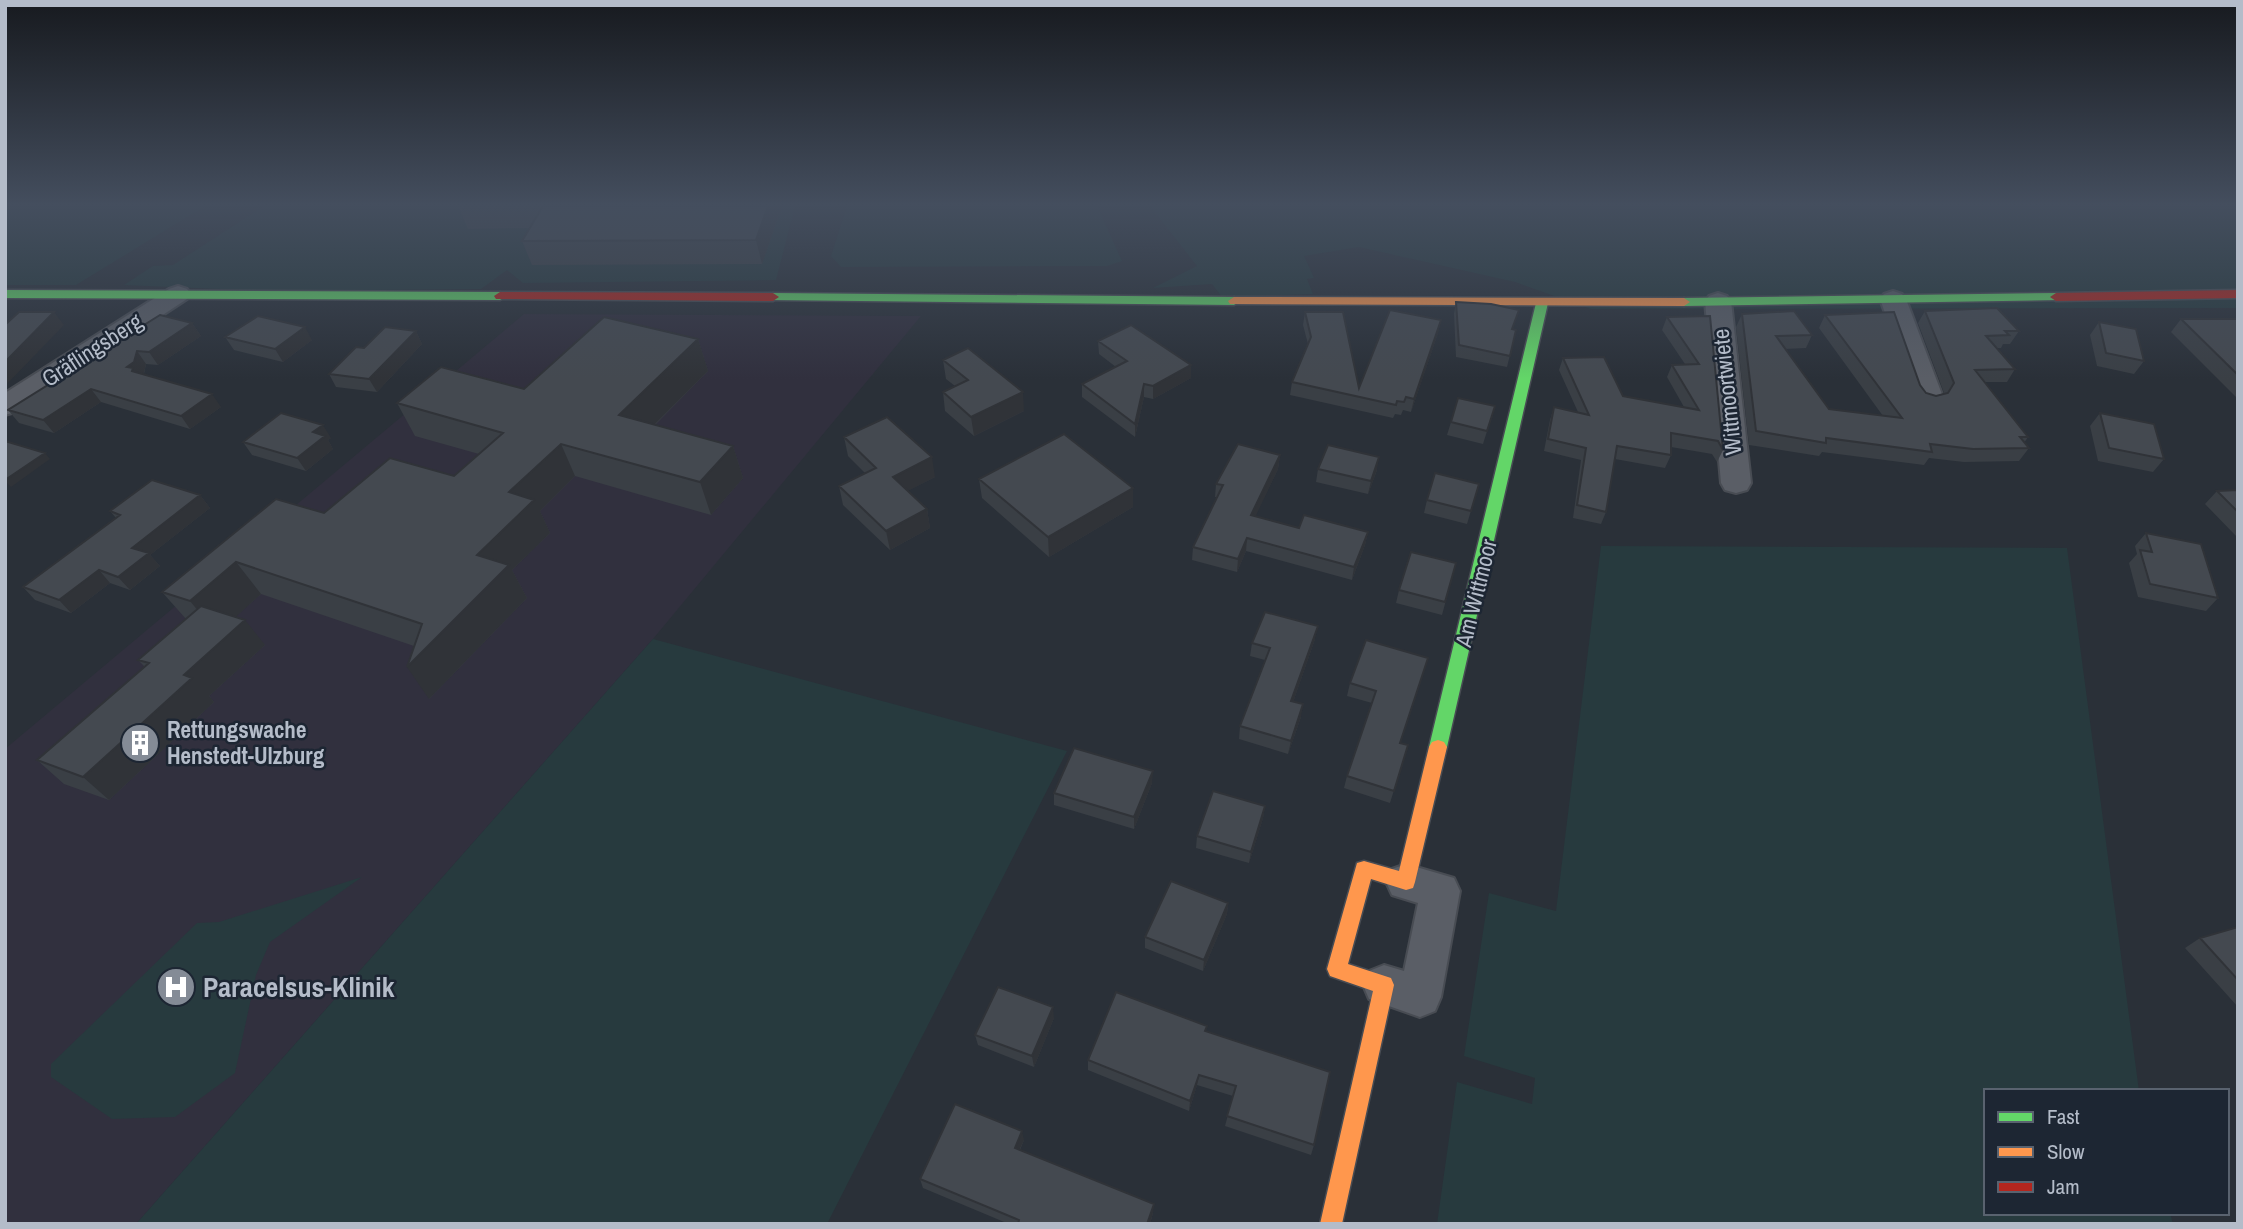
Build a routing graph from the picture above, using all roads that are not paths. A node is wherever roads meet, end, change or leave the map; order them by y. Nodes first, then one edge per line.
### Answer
1 (5, 293) edge
2 (178, 294) junction
3 (2238, 294) edge
4 (1894, 299) junction
5 (1718, 301) junction
6 (1542, 303) junction
7 (1929, 397) edge
8 (5, 406) edge
9 (1736, 482) dead end
10 (1406, 882) junction
11 (1384, 985) junction
12 (1331, 1224) edge

1 - 2 street
2 - 6 street
2 - 8 street, Gräflingsberg
3 - 4 street
4 - 5 street
4 - 7 street
5 - 6 street
5 - 9 street, Wittmoortwiete
6 - 10 street, Am Wittmoor
10 - 11 street
10 - 11 street
11 - 12 street

